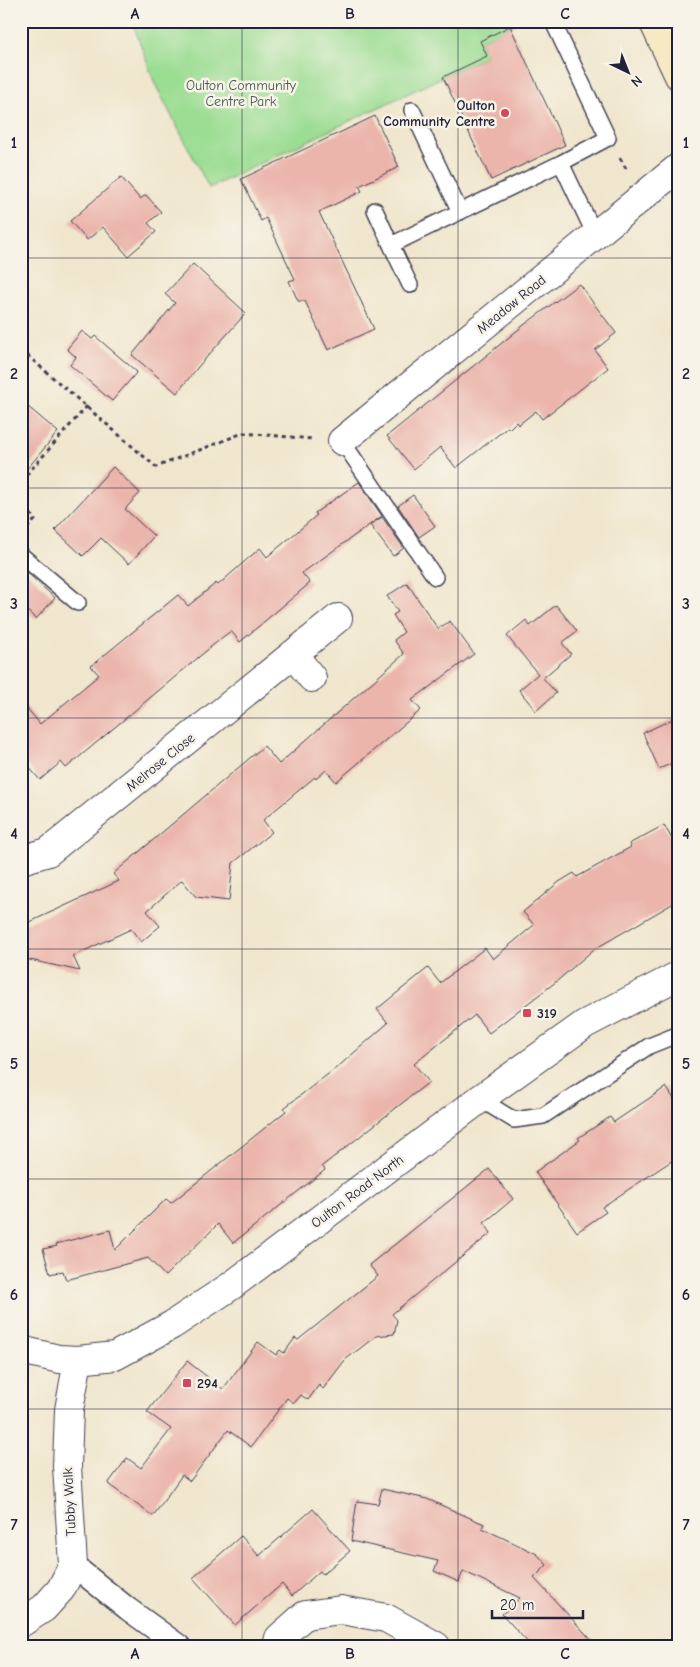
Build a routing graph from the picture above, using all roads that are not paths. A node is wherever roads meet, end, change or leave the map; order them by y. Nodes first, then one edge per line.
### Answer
1 (653, 21) edge
2 (552, 22) edge
3 (679, 76) edge
4 (412, 110) dead end
5 (561, 164) junction
6 (679, 167) edge
7 (375, 210) dead end
8 (460, 212) junction
9 (595, 235) junction
10 (391, 245) junction
11 (410, 285) dead end
12 (342, 441) joint
13 (21, 555) edge
14 (435, 577) dead end
15 (78, 603) dead end
16 (338, 618) dead end
17 (293, 654) junction
18 (312, 678) dead end
19 (21, 860) edge
20 (679, 975) edge
21 (679, 1034) edge
22 (480, 1099) junction
23 (21, 1350) edge
24 (78, 1360) junction
25 (72, 1565) junction
26 (21, 1623) edge
27 (179, 1646) edge
28 (277, 1646) edge
29 (436, 1646) edge

1 - 3 main road
2 - 5 lane
4 - 8 lane
5 - 8 lane
5 - 9 lane
6 - 9 street, Meadow Road
7 - 10 lane
8 - 10 lane
9 - 12 street, Meadow Road
10 - 11 lane
12 - 14 lane
13 - 15 lane
16 - 17 street, Melrose Close
17 - 18 street
17 - 19 street, Melrose Close
20 - 22 street, Oulton Road North
21 - 22 lane
22 - 24 street, Oulton Road North
23 - 24 street, Oulton Road North
24 - 25 street, Tubby Walk
25 - 26 street, Tubby Walk
25 - 27 street
28 - 29 street

